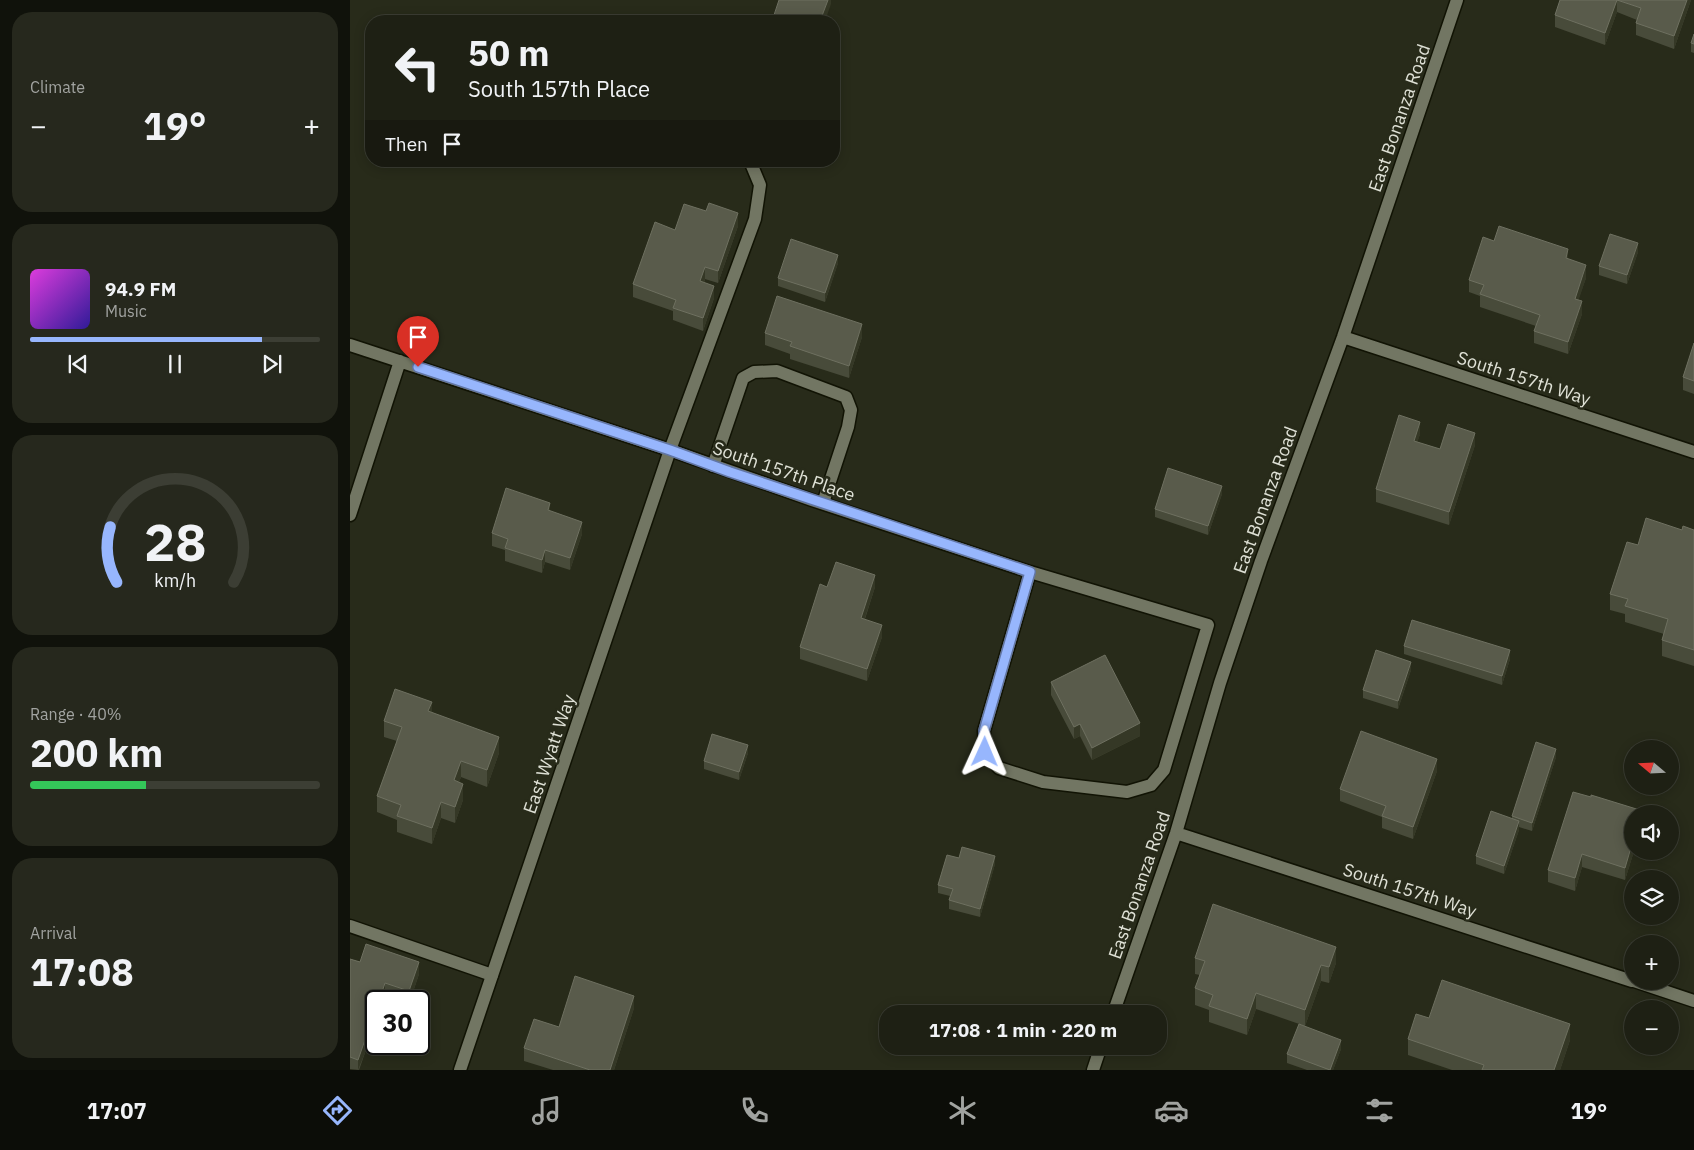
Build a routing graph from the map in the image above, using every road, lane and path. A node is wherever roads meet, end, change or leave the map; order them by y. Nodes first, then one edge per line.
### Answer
1 (1457, 0) edge
2 (752, 167) edge
3 (1343, 337) junction
4 (350, 345) edge
5 (400, 361) junction
6 (670, 450) junction
7 (1694, 452) edge
8 (713, 466) junction
9 (823, 503) junction
10 (350, 515) edge
11 (1030, 572) junction
12 (1176, 833) junction
13 (350, 926) edge
14 (492, 975) junction
15 (1624, 978) edge
16 (1660, 990) edge
17 (1694, 1001) edge
18 (1115, 1005) edge
19 (1098, 1055) edge
20 (460, 1070) edge
21 (1093, 1070) edge

1 - 3 street, East Bonanza Road
2 - 6 street, East Wyatt Way
3 - 7 street, South 157th Way
3 - 12 street, East Bonanza Road
4 - 5 street, South 157th Place
5 - 6 street, South 157th Place
5 - 10 street
6 - 8 street, South 157th Place
6 - 14 street, East Wyatt Way
8 - 9 street, South 157th Place
8 - 9 street
9 - 11 street, South 157th Place
11 - 11 street, South 157th Place
12 - 15 street, South 157th Way
12 - 18 street, East Bonanza Road
13 - 14 street
14 - 20 street, East Wyatt Way
16 - 17 street, South 157th Way
19 - 21 street

